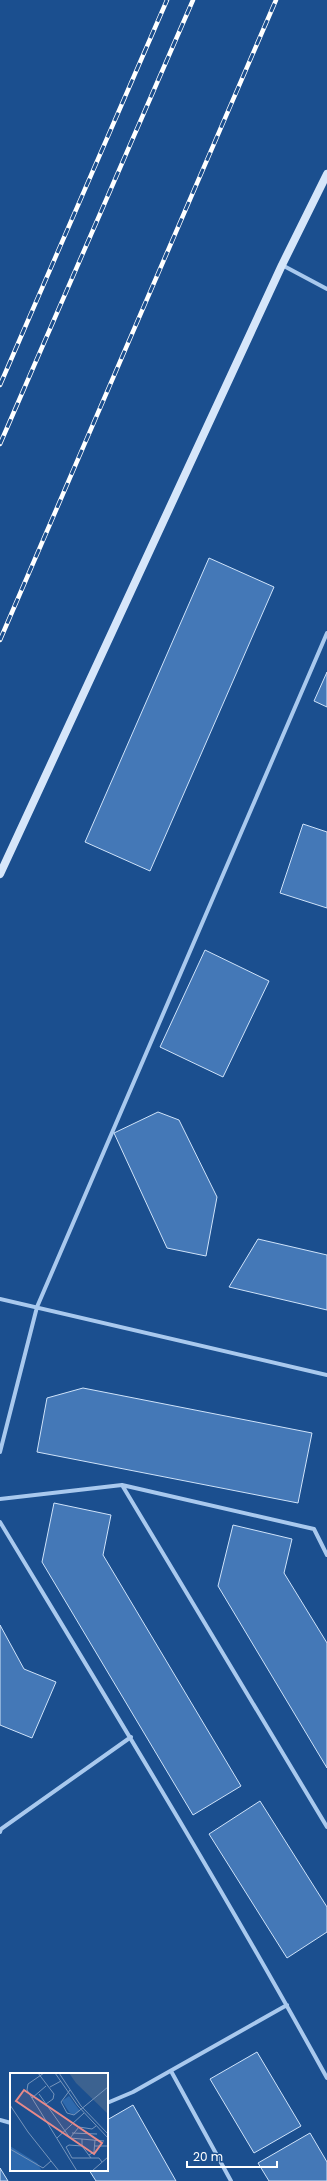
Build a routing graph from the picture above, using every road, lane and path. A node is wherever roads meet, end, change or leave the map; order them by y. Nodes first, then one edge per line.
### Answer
1 (327, 174) edge
2 (282, 265) junction
3 (327, 289) edge
4 (327, 632) edge
5 (0, 874) edge
6 (0, 1299) edge
7 (37, 1307) junction
8 (327, 1374) edge
9 (0, 1452) edge
10 (122, 1485) junction
11 (0, 1499) edge
12 (0, 1522) edge
13 (327, 1555) edge
14 (130, 1737) junction
15 (327, 1827) edge
16 (0, 1829) edge
17 (287, 2004) junction
18 (171, 2071) junction
19 (327, 2078) edge
20 (108, 2103) edge
21 (0, 2120) edge
22 (10, 2123) edge
23 (231, 2181) edge

1 - 2 street
2 - 3 street
2 - 5 street
4 - 7 street
6 - 7 street
7 - 8 street
7 - 9 street
10 - 11 street
10 - 13 street
10 - 15 street
12 - 14 street
14 - 16 street
14 - 17 street
17 - 18 street
17 - 19 street
18 - 20 street
18 - 23 street
21 - 22 street

